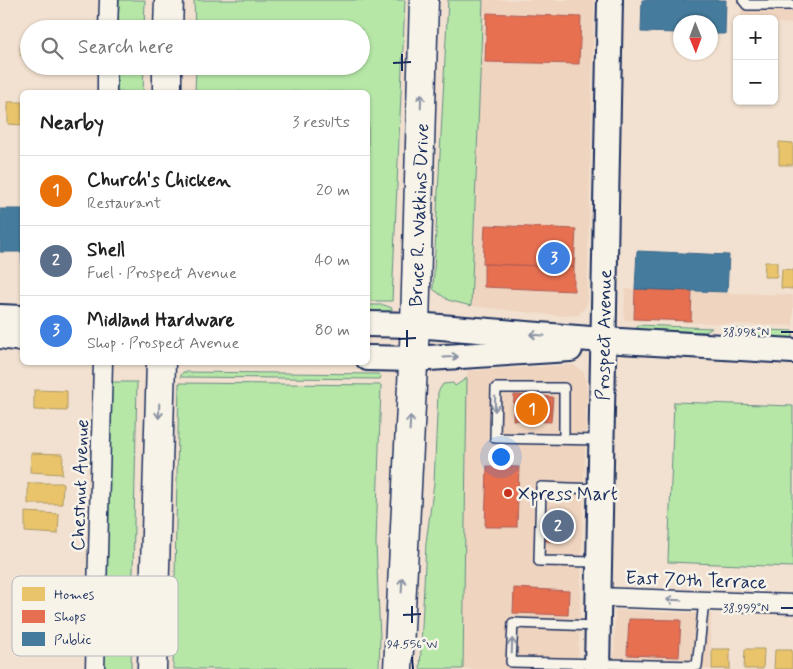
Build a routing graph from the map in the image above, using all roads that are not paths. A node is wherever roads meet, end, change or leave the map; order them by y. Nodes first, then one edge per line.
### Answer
1 (109, 0) edge
2 (169, 0) edge
3 (424, 0) edge
4 (610, 0) edge
5 (743, 0) edge
6 (793, 5) edge
7 (108, 20) edge
8 (168, 20) edge
9 (107, 75) edge
10 (167, 75) edge
11 (107, 90) edge
12 (167, 90) edge
13 (0, 317) edge
14 (20, 318) edge
15 (370, 324) edge
16 (415, 325) junction
17 (0, 336) edge
18 (20, 339) edge
19 (603, 340) junction
20 (793, 351) edge
21 (370, 358) edge
22 (413, 359) junction
23 (103, 365) edge
24 (161, 365) edge
25 (564, 439) junction
26 (601, 440) junction
27 (600, 489) junction
28 (598, 562) junction
29 (97, 576) edge
30 (155, 576) edge
31 (597, 597) junction
32 (704, 601) junction
33 (793, 604) edge
34 (597, 626) junction
35 (94, 656) edge
36 (152, 656) edge
37 (597, 667) edge
38 (94, 669) edge
39 (152, 669) edge
40 (398, 669) edge

1 - 7 street
2 - 8 highway
16 -> 3 highway, Bruce R. Watkins Drive
4 - 19 main road, Prospect Avenue
5 - 6 lane
9 - 11 street
10 - 12 highway
13 - 14 main road
15 - 16 main road
19 -> 16 main road
16 - 22 highway, Bruce R. Watkins Drive
17 - 18 main road
19 - 20 main road
22 -> 19 main road
19 - 26 main road, Prospect Avenue
21 - 22 main road
40 -> 22 highway, Bruce R. Watkins Drive
23 - 29 street, Chestnut Avenue
24 -> 30 highway
25 -> 25 lane
25 - 26 lane
26 - 27 main road, Prospect Avenue
27 - 28 main road, Prospect Avenue
27 - 28 lane
28 - 31 main road, Prospect Avenue
32 -> 31 street, East 70th Terrace
31 - 34 main road, Prospect Avenue
32 - 33 street, East 70th Terrace
32 - 37 lane
34 - 37 main road, Prospect Avenue
37 -> 34 lane
35 - 38 street, Chestnut Avenue
36 -> 39 highway

